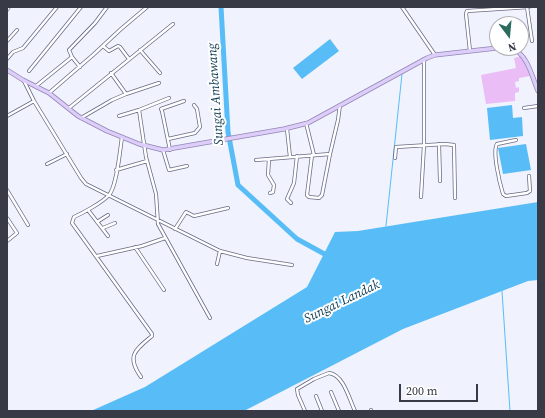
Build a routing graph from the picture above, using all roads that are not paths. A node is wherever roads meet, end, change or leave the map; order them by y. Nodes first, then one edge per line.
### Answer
1 (9, 7) edge
2 (56, 7) edge
3 (81, 7) edge
4 (107, 7) edge
5 (147, 7) edge
6 (402, 7) edge
7 (528, 7) edge
8 (143, 8) edge
9 (510, 8) edge
10 (7, 10) edge
11 (172, 24) dead end
12 (17, 30) dead end
13 (7, 41) edge
14 (532, 41) dead end
15 (103, 46) junction
16 (489, 49) edge
17 (140, 50) junction
18 (470, 51) junction
19 (435, 55) junction
20 (522, 56) edge
21 (72, 57) junction
22 (129, 58) junction
23 (7, 59) edge
24 (424, 59) junction
25 (80, 67) junction
26 (7, 70) edge
27 (29, 71) dead end
28 (160, 73) dead end
29 (111, 74) junction
30 (23, 80) junction
31 (160, 83) dead end
32 (35, 87) junction
33 (538, 91) edge
34 (49, 93) junction
35 (126, 94) junction
36 (169, 98) dead end
37 (34, 101) junction
38 (184, 101) dead end
39 (194, 105) dead end
40 (340, 105) junction
41 (538, 106) edge
42 (524, 108) dead end
43 (68, 109) junction
44 (139, 110) junction
45 (7, 116) edge
46 (119, 116) dead end
47 (81, 118) junction
48 (306, 124) junction
49 (287, 128) junction
50 (122, 137) junction
51 (168, 139) junction
52 (516, 140) dead end
53 (438, 144) junction
54 (424, 145) junction
55 (145, 146) junction
56 (163, 150) junction
57 (170, 150) junction
58 (67, 154) junction
59 (330, 154) junction
60 (313, 155) junction
61 (297, 156) junction
62 (290, 157) junction
63 (395, 158) dead end
64 (269, 159) junction
65 (256, 160) dead end
66 (147, 161) junction
67 (47, 164) dead end
68 (187, 166) dead end
69 (116, 170) junction
70 (529, 176) dead end
71 (440, 181) dead end
72 (7, 190) edge
73 (270, 193) dead end
74 (108, 196) junction
75 (421, 197) dead end
76 (455, 198) dead end
77 (292, 203) dead end
78 (228, 208) dead end
79 (88, 210) junction
80 (108, 215) dead end
81 (7, 218) edge
82 (157, 219) junction
83 (97, 222) junction
84 (115, 223) dead end
85 (28, 225) dead end
86 (103, 228) junction
87 (175, 229) junction
88 (108, 236) dead end
89 (165, 238) junction
90 (7, 241) edge
91 (135, 247) junction
92 (220, 251) junction
93 (97, 256) junction
94 (217, 264) dead end
95 (292, 265) dead end
96 (164, 290) dead end
97 (210, 318) dead end
98 (141, 377) dead end
99 (331, 392) dead end
100 (316, 396) dead end
101 (305, 411) edge
102 (322, 411) edge
103 (339, 411) edge
104 (354, 411) edge

1 - 10 street
2 - 23 street
3 - 27 street
4 - 21 street
5 - 8 street
6 - 19 street
7 - 9 street
7 - 14 street
8 - 15 street
9 - 18 street
11 - 17 street
12 - 13 street
15 - 22 street
15 - 25 street
16 - 18 main road
17 - 22 street
17 - 28 street
18 - 19 main road
19 - 24 main road
20 - 33 main road
21 - 25 street
21 - 32 street
22 - 29 street
24 - 40 main road
24 - 54 street
25 - 34 street
26 - 30 main road
29 - 35 street
29 - 43 street
30 - 32 main road
30 - 37 street
31 - 35 street
32 - 34 main road
34 - 43 main road
35 - 47 street
36 - 44 street
37 - 45 street
37 - 58 street
38 - 51 street
39 - 51 street
40 - 48 main road
40 - 59 street
41 - 42 street
43 - 47 main road
44 - 46 street
44 - 55 street
47 - 50 main road
48 - 49 main road
48 - 60 street
49 - 57 main road
49 - 62 street
50 - 55 main road
50 - 69 street
51 - 57 street
52 - 70 street
53 - 54 street
53 - 71 street
53 - 76 street
54 - 63 street
54 - 75 street
55 - 56 main road
55 - 66 street
56 - 57 main road
56 - 68 street
58 - 67 street
58 - 74 street
59 - 60 street
59 - 60 street
60 - 61 street
61 - 62 street
61 - 77 street
62 - 64 street
64 - 65 street
64 - 73 street
66 - 69 street
66 - 82 street
69 - 74 street
72 - 85 street
74 - 79 street
74 - 82 street
78 - 87 street
79 - 83 street
79 - 93 street
80 - 83 street
81 - 90 street
82 - 87 street
82 - 89 street
83 - 86 street
84 - 86 street
86 - 88 street
87 - 92 street
89 - 91 street
89 - 97 street
91 - 93 street
91 - 96 street
92 - 94 street
92 - 95 street
93 - 98 street
99 - 103 street
100 - 102 street
101 - 104 street

